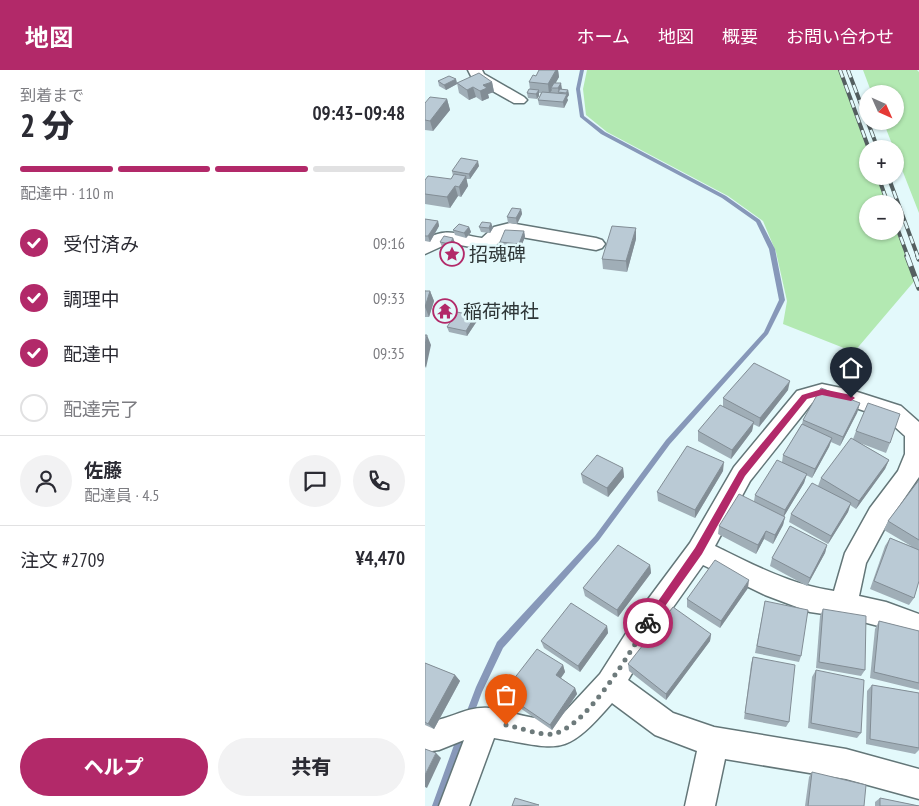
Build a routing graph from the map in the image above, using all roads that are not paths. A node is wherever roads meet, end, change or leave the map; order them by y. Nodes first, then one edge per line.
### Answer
1 (475, 70) edge
2 (519, 100) dead end
3 (597, 244) dead end
4 (425, 248) edge
5 (699, 551) junction
6 (844, 605) junction
7 (919, 627) edge
8 (610, 684) junction
9 (473, 724) junction
10 (425, 737) edge
11 (715, 742) junction
12 (919, 784) edge
13 (453, 806) edge
14 (700, 806) edge

1 - 2 street
3 - 4 street
5 - 6 street
5 - 6 street
5 - 8 street
6 - 7 street
8 - 9 street
8 - 11 street
9 - 10 street
9 - 13 street
11 - 12 street
11 - 14 street

